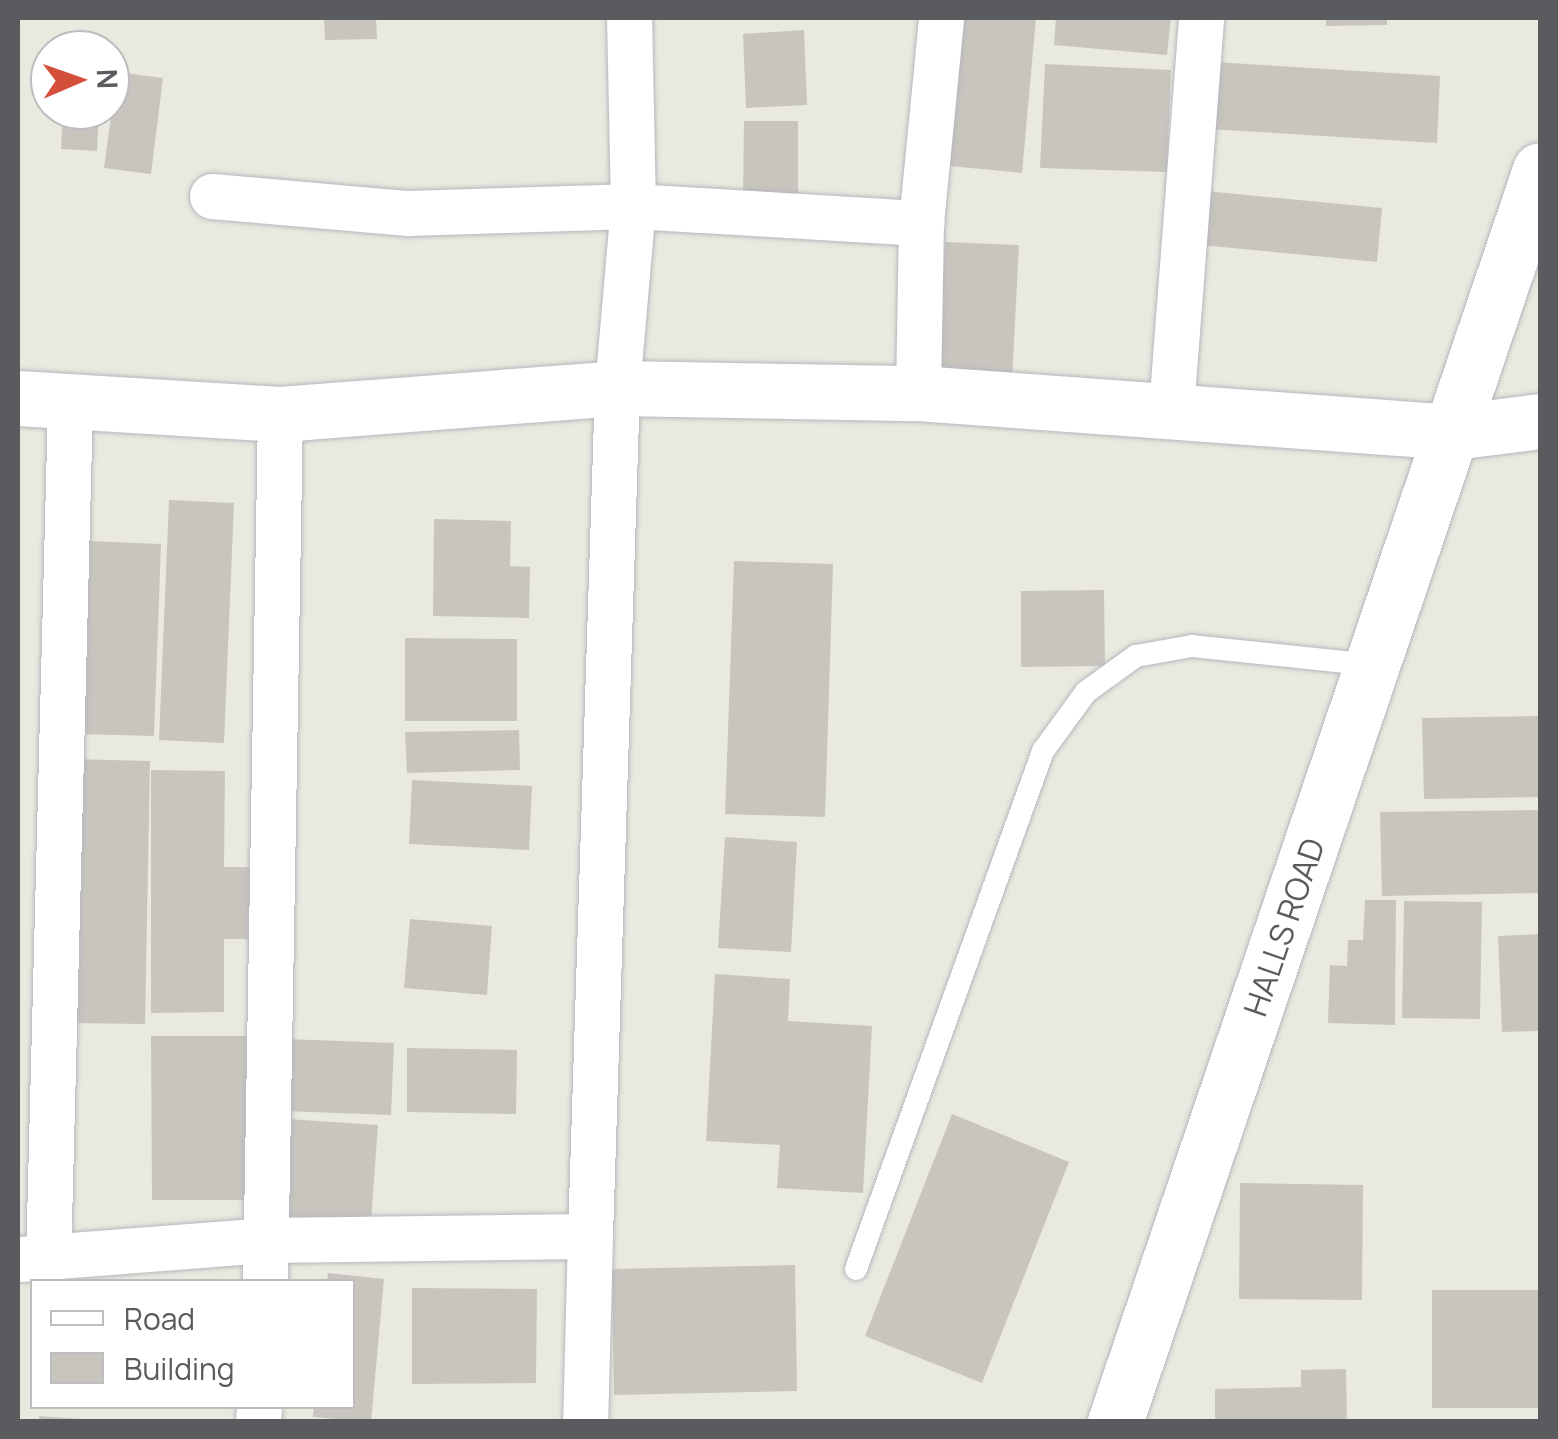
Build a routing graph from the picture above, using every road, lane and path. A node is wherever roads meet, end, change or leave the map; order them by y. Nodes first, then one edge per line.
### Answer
1 (629, 18) edge
2 (942, 18) edge
3 (1201, 18) edge
4 (1540, 170) edge
5 (212, 196) dead end
6 (633, 206) junction
7 (921, 223) junction
8 (618, 388) junction
9 (918, 393) junction
10 (44, 400) edge
11 (1171, 409) junction
12 (280, 414) junction
13 (1540, 421) edge
14 (1454, 432) junction
15 (1373, 665) junction
16 (590, 1236) junction
17 (33, 1260) edge
18 (267, 1261) edge
19 (856, 1269) dead end
20 (585, 1422) edge
21 (1114, 1422) edge

1 - 6 street
2 - 7 street
3 - 11 street
4 - 14 street, HALLS ROAD
5 - 6 street
6 - 7 street
6 - 8 street
7 - 9 street
8 - 9 street
8 - 12 street
8 - 16 street
9 - 11 street
10 - 12 street
10 - 17 street
11 - 14 street
12 - 18 street
13 - 14 street
14 - 15 street, HALLS ROAD
15 - 19 lane
15 - 21 street, HALLS ROAD
16 - 18 street
16 - 20 street
17 - 18 street

